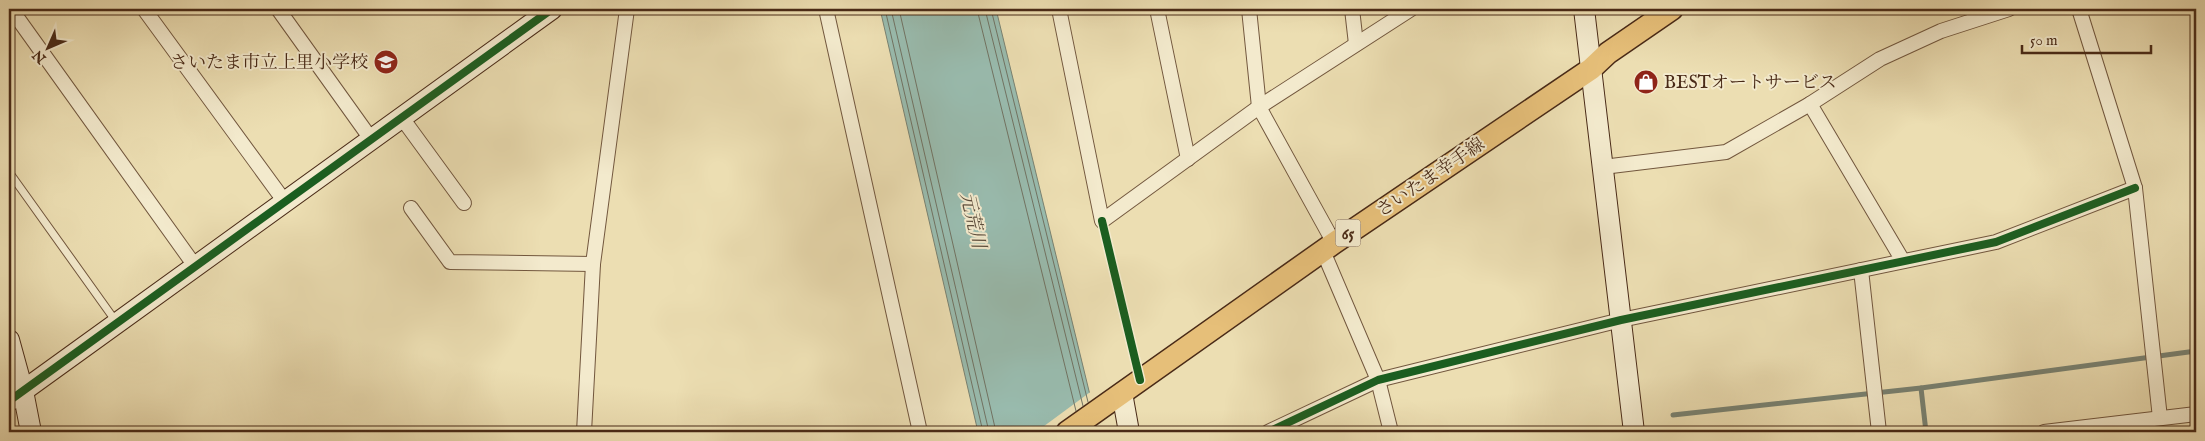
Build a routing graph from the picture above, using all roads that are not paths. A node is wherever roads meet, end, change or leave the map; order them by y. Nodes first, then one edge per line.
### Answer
1 (11, 9) edge
2 (144, 9) edge
3 (278, 9) edge
4 (552, 9) edge
5 (627, 9) edge
6 (826, 9) edge
7 (1059, 9) edge
8 (1156, 9) edge
9 (1249, 9) edge
10 (1352, 9) edge
11 (1411, 9) edge
12 (1584, 9) edge
13 (1672, 9) edge
14 (2009, 9) edge
15 (2079, 9) edge
16 (1356, 44) junction
17 (1590, 69) junction
18 (1810, 104) junction
19 (1259, 107) junction
20 (402, 118) junction
21 (371, 139) junction
22 (1188, 159) junction
23 (1603, 168) junction
24 (9, 172) edge
25 (2135, 188) junction
26 (285, 202) junction
27 (464, 203) dead end
28 (411, 208) dead end
29 (1328, 247) junction
30 (1903, 261) junction
31 (592, 264) junction
32 (195, 266) junction
33 (1861, 270) junction
34 (1621, 320) junction
35 (117, 323) junction
36 (9, 340) edge
37 (1378, 380) junction
38 (16, 396) edge
39 (1115, 397) junction
40 (2196, 414) edge
41 (2160, 418) junction
42 (2101, 429) edge
43 (31, 432) edge
44 (584, 432) edge
45 (920, 432) edge
46 (1067, 432) edge
47 (1129, 432) edge
48 (1268, 432) edge
49 (1391, 432) edge
50 (1634, 432) edge
51 (1879, 432) edge
52 (2044, 432) edge

1 - 32 street
2 - 26 street
3 - 21 street
4 - 20 street
5 - 31 street
6 - 45 street
7 - 22 street
8 - 22 street
9 - 19 street
10 - 16 street
11 - 16 street
12 - 17 street
13 - 17 main road, さいたま幸手線 / 65
14 - 18 street
15 - 25 street
16 - 19 street
17 - 23 street
17 - 29 main road, さいたま幸手線 / 65
18 - 23 street
18 - 30 street
19 - 22 street
19 - 29 street
20 - 21 street
20 - 27 street
21 - 26 street
23 - 34 street
24 - 35 lane
25 - 30 street
25 - 41 street
26 - 32 street
28 - 31 street
29 - 37 street
29 - 39 main road, さいたま幸手線 / 65
30 - 33 street
31 - 44 street
32 - 35 street
33 - 34 street
33 - 51 street
34 - 37 street
34 - 50 street
35 - 38 street
36 - 38 street
37 - 48 street
37 - 49 street
38 - 43 street
39 - 46 main road, さいたま幸手線 / 65
39 - 47 street
40 - 41 street
41 - 42 street
42 - 52 street

